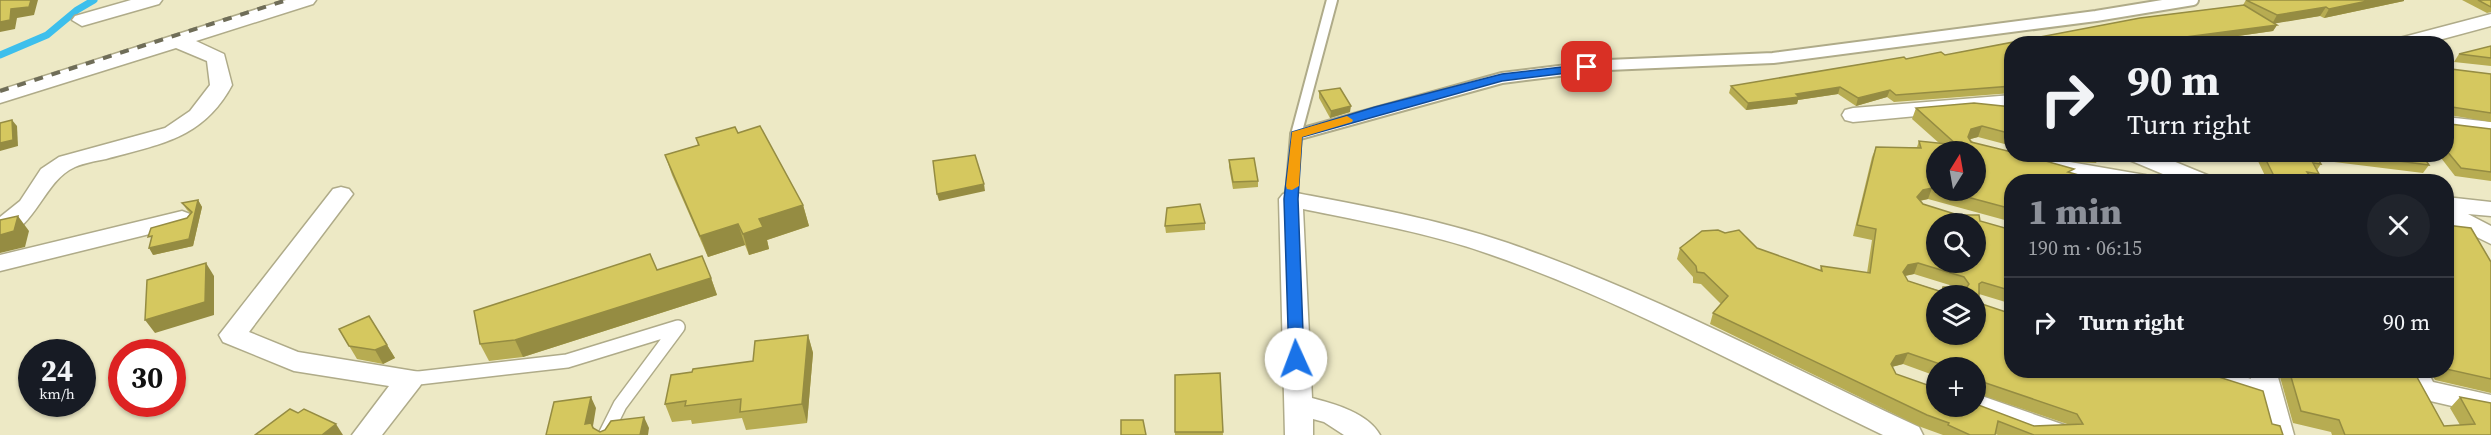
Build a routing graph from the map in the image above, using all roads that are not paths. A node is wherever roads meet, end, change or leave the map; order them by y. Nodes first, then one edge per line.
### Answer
1 (152, 0) edge
2 (306, 0) edge
3 (1332, 0) edge
4 (2193, 0) edge
5 (82, 20) dead end
6 (2489, 21) edge
7 (2430, 36) edge
8 (176, 41) junction
9 (0, 97) edge
10 (2004, 102) edge
11 (1853, 115) dead end
12 (2454, 125) edge
13 (2491, 129) edge
14 (1296, 135) junction
15 (2032, 162) edge
16 (2155, 162) edge
17 (2090, 174) edge
18 (2184, 174) edge
19 (341, 194) dead end
20 (1291, 199) junction
21 (2454, 205) edge
22 (2491, 209) edge
23 (2454, 216) edge
24 (182, 219) edge
25 (0, 230) edge
26 (2491, 236) edge
27 (0, 263) edge
28 (2240, 378) edge
29 (410, 379) junction
30 (2418, 380) edge
31 (2264, 382) edge
32 (1298, 405) junction
33 (2491, 405) edge
34 (1986, 408) edge
35 (2439, 417) edge
36 (366, 435) edge
37 (606, 435) edge
38 (1299, 435) edge
39 (1366, 435) edge
40 (1910, 435) edge
41 (2060, 435) edge
42 (2280, 435) edge

1 - 5 street
2 - 8 street
3 - 14 lane
4 - 14 lane
6 - 7 street
8 - 9 street
8 - 25 street
10 - 11 street
12 - 13 street
14 - 20 lane
15 - 17 street
16 - 18 street
19 - 29 street
20 - 32 street
20 - 40 street
21 - 22 street
23 - 26 street
24 - 27 street
28 - 31 street
29 - 36 street
29 - 37 lane
30 - 33 street
30 - 35 street
31 - 42 street
32 - 38 street
32 - 39 street
34 - 41 street

